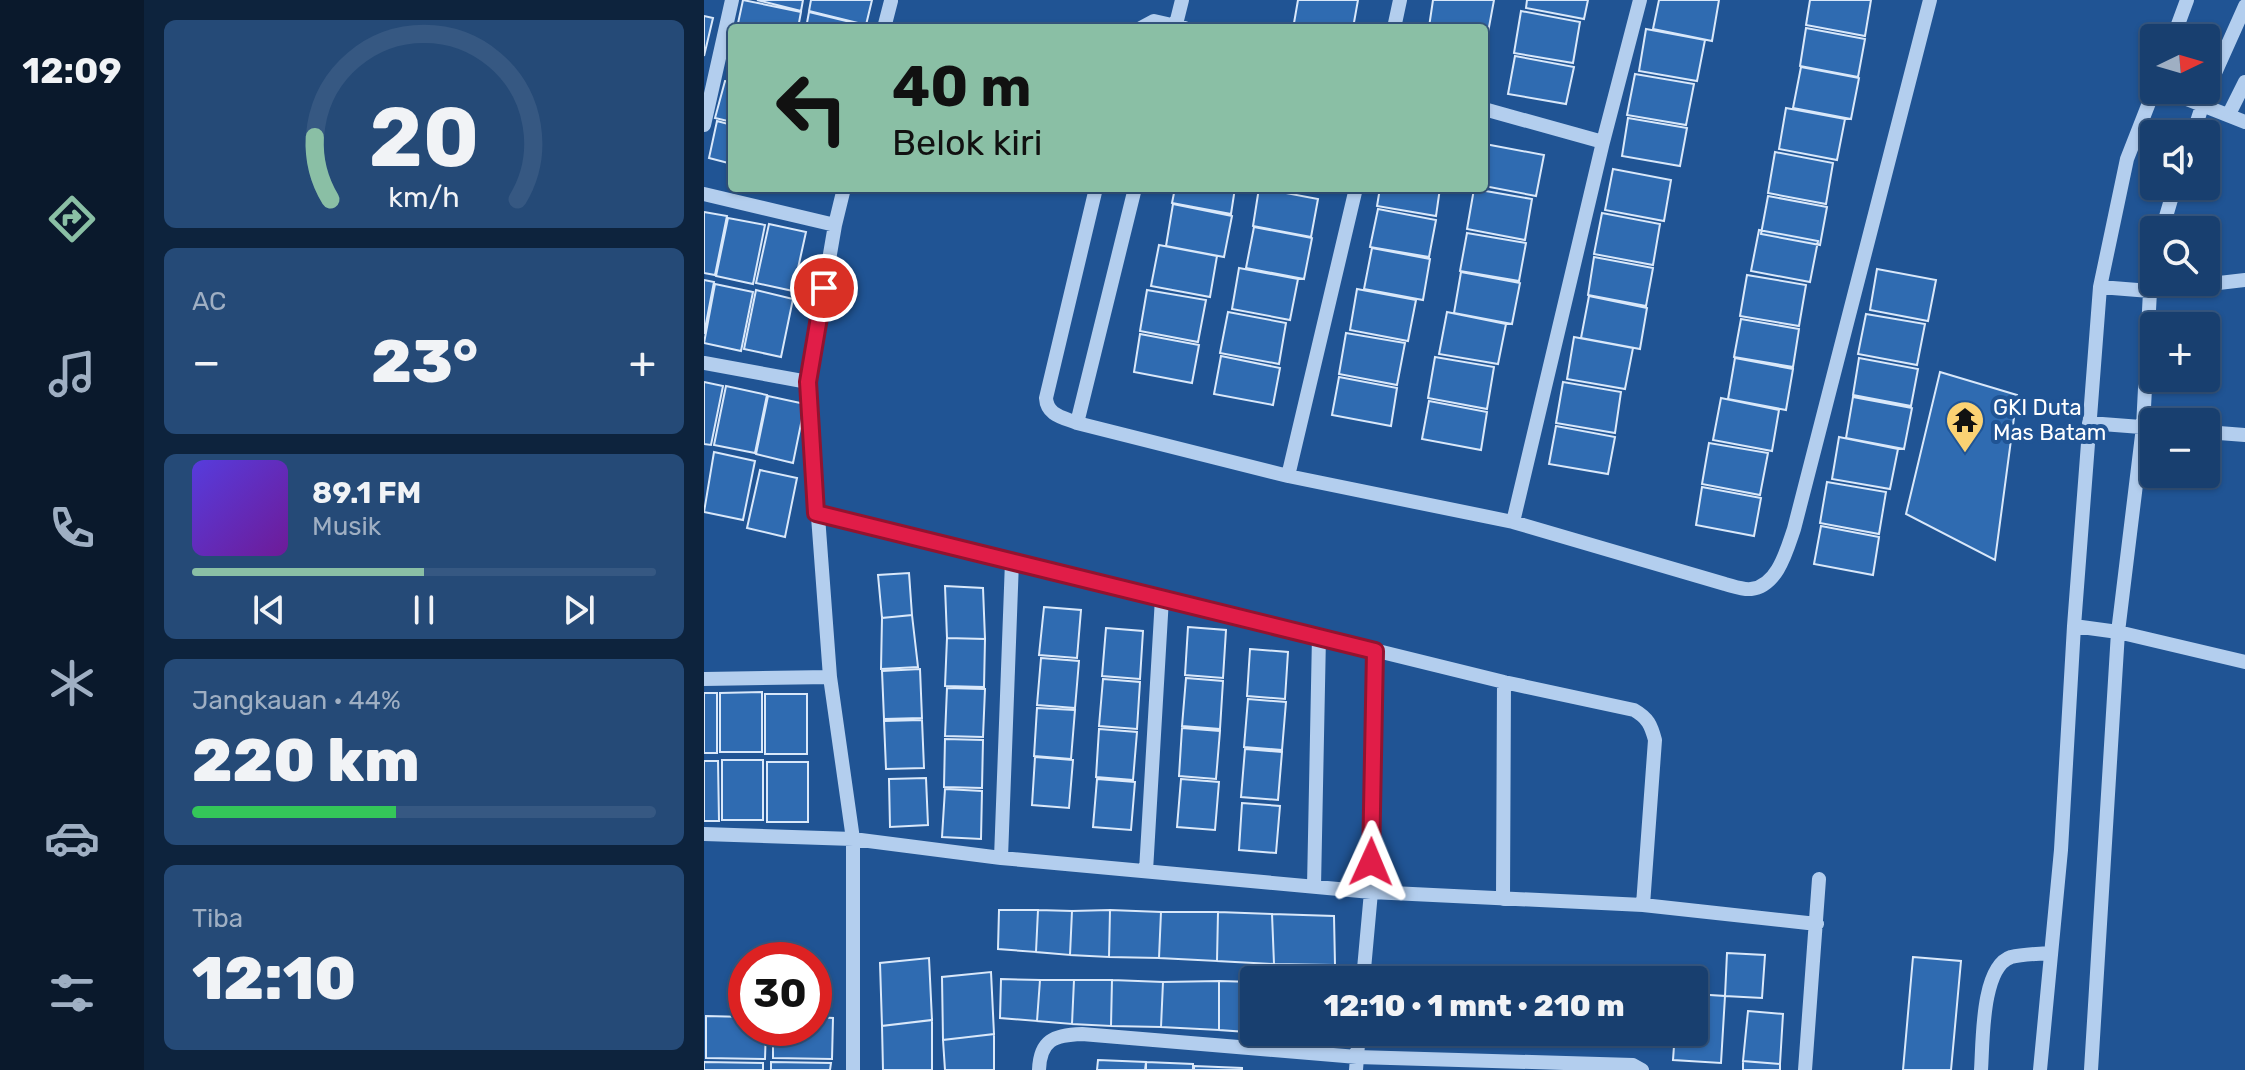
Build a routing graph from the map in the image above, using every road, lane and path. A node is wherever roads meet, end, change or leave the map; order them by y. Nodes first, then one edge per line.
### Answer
1 (732, 0) edge
2 (1182, 0) edge
3 (1400, 0) edge
4 (1640, 0) edge
5 (1930, 0) edge
6 (2187, 0) edge
7 (891, 1) edge
8 (2245, 6) edge
9 (885, 24) edge
10 (1179, 24) edge
11 (1395, 24) edge
12 (2178, 24) edge
13 (2245, 82) edge
14 (2149, 104) edge
15 (2197, 104) edge
16 (2204, 107) junction
17 (1488, 110) edge
18 (2229, 114) junction
19 (2199, 120) edge
20 (2245, 122) edge
21 (704, 125) edge
22 (1603, 142) junction
23 (843, 192) edge
24 (1095, 192) edge
25 (1134, 192) edge
26 (1355, 192) edge
27 (704, 194) edge
28 (835, 225) junction
29 (2245, 280) edge
30 (2220, 283) edge
31 (2100, 287) junction
32 (2140, 290) edge
33 (2150, 296) edge
34 (704, 363) edge
35 (808, 382) junction
36 (2148, 408) edge
37 (1077, 423) junction
38 (2089, 423) junction
39 (2140, 427) edge
40 (2220, 433) edge
41 (2245, 435) edge
42 (1288, 476) junction
43 (2140, 482) edge
44 (816, 513) junction
45 (1513, 522) junction
46 (1012, 561) junction
47 (1162, 598) junction
48 (2074, 626) junction
49 (2118, 632) junction
50 (1319, 636) junction
51 (1375, 651) junction
52 (2245, 662) edge
53 (830, 677) junction
54 (704, 679) edge
55 (1504, 682) junction
56 (704, 834) edge
57 (853, 839) junction
58 (1001, 858) junction
59 (1146, 871) junction
60 (1819, 879) dead end
61 (1314, 887) junction
62 (1371, 892) junction
63 (1503, 899) junction
64 (1643, 905) junction
65 (1817, 924) junction
66 (2050, 953) junction
67 (1364, 966) edge
68 (1356, 1063) edge
69 (853, 1070) edge
70 (1039, 1070) edge
71 (1642, 1070) edge
72 (1805, 1070) edge
73 (1981, 1070) edge
74 (2040, 1070) edge
75 (2091, 1070) edge

1 - 21 street
2 - 10 street
3 - 11 street
4 - 22 street
5 - 45 street
6 - 12 street
7 - 9 street
8 - 16 street
13 - 18 street
14 - 31 street
15 - 16 street
16 - 18 street
16 - 19 street
17 - 22 street
18 - 20 street
22 - 45 street
23 - 28 street
24 - 37 street
25 - 37 street
26 - 42 street
27 - 28 street
28 - 35 street
29 - 30 street
31 - 32 street
31 - 38 street
33 - 36 street
34 - 35 street
35 - 44 street
37 - 42 street
38 - 39 street
38 - 48 street
40 - 41 street
42 - 45 street
43 - 49 street
44 - 46 street
44 - 53 street
46 - 47 street
46 - 58 street
47 - 50 street
47 - 59 street
48 - 49 street
48 - 66 street
49 - 52 street
49 - 75 street
50 - 51 street
50 - 61 street
51 - 55 street
51 - 62 street
53 - 54 street
53 - 57 street
55 - 63 street
55 - 64 street
56 - 57 street
57 - 58 street
57 - 69 street
58 - 59 street
59 - 61 street
60 - 65 street
61 - 62 street
62 - 63 street
62 - 67 street
63 - 64 street
64 - 65 street
65 - 72 street
66 - 73 street
66 - 74 street
68 - 70 street
68 - 71 street

